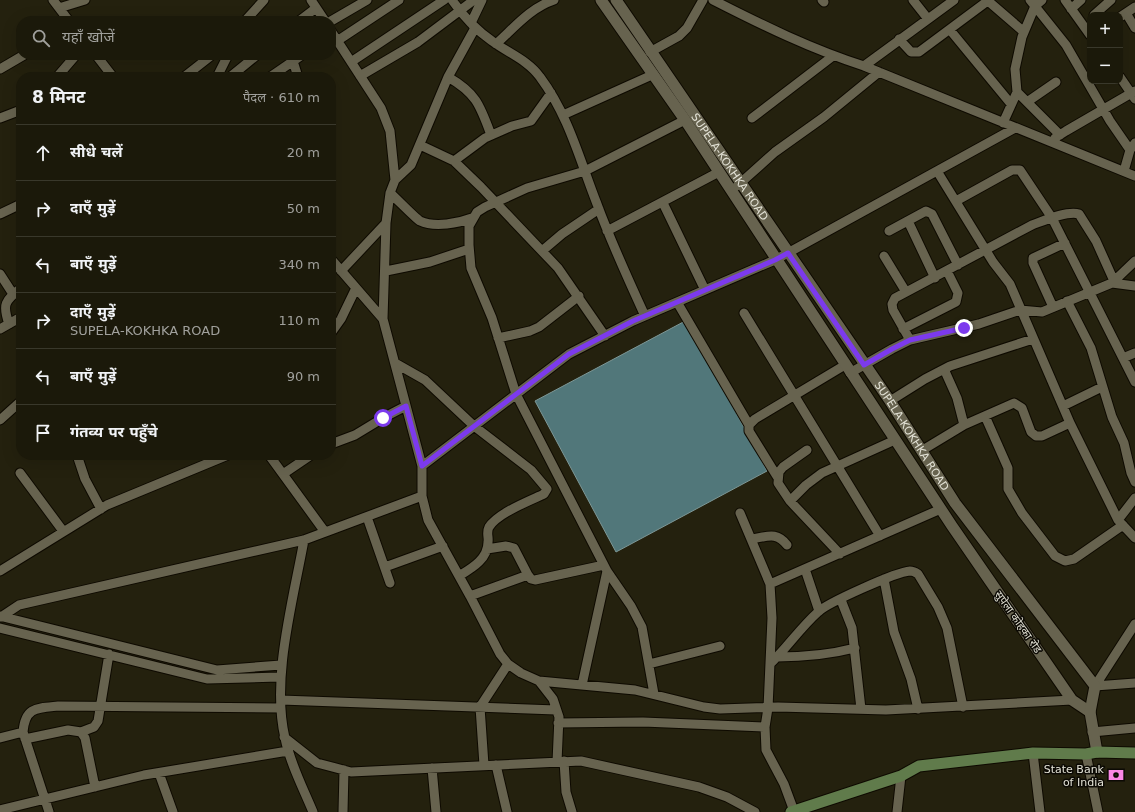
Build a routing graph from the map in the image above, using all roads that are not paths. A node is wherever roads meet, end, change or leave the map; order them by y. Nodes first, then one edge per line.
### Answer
1 (53, 0) edge
2 (85, 0) edge
3 (264, 0) edge
4 (367, 0) edge
5 (399, 0) edge
6 (444, 0) edge
7 (452, 0) edge
8 (474, 0) edge
9 (482, 0) edge
10 (554, 0) edge
11 (601, 0) edge
12 (616, 0) edge
13 (703, 0) edge
14 (713, 0) edge
15 (913, 0) edge
16 (953, 0) edge
17 (988, 0) edge
18 (1065, 0) edge
19 (1081, 0) edge
20 (1111, 0) edge
21 (1036, 2) edge
22 (316, 3) edge
23 (254, 4) edge
24 (1135, 7) edge
25 (59, 8) junction
26 (1071, 9) junction
27 (460, 12) junction
28 (1097, 12) edge
29 (1123, 15) edge
30 (64, 16) edge
31 (248, 16) edge
32 (304, 16) edge
33 (322, 16) edge
34 (336, 18) edge
35 (928, 18) junction
36 (1087, 21) edge
37 (1083, 25) junction
38 (475, 28) junction
39 (1135, 28) edge
40 (950, 30) junction
41 (1087, 31) edge
42 (1024, 32) junction
43 (336, 33) edge
44 (899, 39) junction
45 (336, 40) edge
46 (496, 44) junction
47 (650, 52) junction
48 (828, 53) junction
49 (16, 60) edge
50 (72, 60) edge
51 (100, 60) edge
52 (206, 60) edge
53 (226, 60) edge
54 (251, 60) edge
55 (293, 61) joint
56 (351, 62) junction
57 (864, 66) junction
58 (0, 70) edge
59 (61, 72) edge
60 (109, 72) edge
61 (190, 72) edge
62 (220, 72) edge
63 (236, 72) edge
64 (277, 72) edge
65 (296, 72) edge
66 (879, 72) junction
67 (652, 75) junction
68 (1087, 75) edge
69 (360, 76) junction
70 (448, 77) junction
71 (1123, 81) edge
72 (1056, 82) dead end
73 (1091, 84) edge
74 (1017, 92) junction
75 (551, 93) junction
76 (1134, 95) edge
77 (1027, 102) junction
78 (1011, 104) junction
79 (1104, 110) junction
80 (16, 112) edge
81 (563, 115) junction
82 (0, 118) edge
83 (752, 118) dead end
84 (685, 120) junction
85 (1003, 123) junction
86 (1015, 128) junction
87 (1060, 135) junction
88 (490, 136) junction
89 (1054, 143) junction
90 (420, 145) junction
91 (1132, 146) edge
92 (454, 161) junction
93 (937, 170) junction
94 (585, 172) junction
95 (719, 172) junction
96 (1124, 172) junction
97 (1135, 176) edge
98 (395, 180) junction
99 (741, 184) junction
100 (730, 190) junction
101 (390, 193) junction
102 (956, 201) junction
103 (495, 203) junction
104 (662, 203) junction
105 (16, 206) edge
106 (599, 209) junction
107 (0, 214) edge
108 (472, 218) junction
109 (1052, 218) junction
110 (908, 221) junction
111 (386, 223) junction
112 (608, 231) junction
113 (889, 231) dead end
114 (1065, 243) junction
115 (469, 249) junction
116 (542, 251) junction
117 (986, 251) junction
118 (788, 253) junction
119 (884, 256) dead end
120 (775, 260) junction
121 (1135, 260) edge
122 (958, 265) junction
123 (336, 266) edge
124 (341, 271) junction
125 (386, 271) junction
126 (948, 271) junction
127 (0, 274) edge
128 (935, 278) junction
129 (1113, 282) junction
130 (1135, 286) edge
131 (356, 288) junction
132 (705, 290) junction
133 (16, 292) edge
134 (906, 292) junction
135 (1089, 292) junction
136 (13, 294) junction
137 (579, 296) junction
138 (1067, 301) junction
139 (677, 302) junction
140 (1053, 307) junction
141 (1020, 310) junction
142 (744, 313) dead end
143 (645, 316) junction
144 (383, 319) junction
145 (16, 320) edge
146 (9, 324) junction
147 (336, 326) edge
148 (0, 329) edge
149 (903, 329) junction
150 (605, 336) junction
151 (498, 338) junction
152 (1033, 339) junction
153 (910, 340) junction
154 (1135, 353) edge
155 (1123, 358) junction
156 (395, 363) junction
157 (864, 365) junction
158 (848, 369) junction
159 (944, 369) junction
160 (1135, 382) edge
161 (1102, 388) junction
162 (516, 394) junction
163 (795, 396) junction
164 (890, 401) junction
165 (16, 406) edge
166 (406, 406) junction
167 (1063, 406) junction
168 (985, 416) junction
169 (0, 420) edge
170 (1070, 422) junction
171 (749, 425) junction
172 (964, 425) junction
173 (474, 426) junction
174 (895, 440) junction
175 (336, 442) edge
176 (807, 450) dead end
177 (921, 451) junction
178 (78, 460) edge
179 (215, 460) edge
180 (273, 460) edge
181 (304, 460) edge
182 (422, 466) junction
183 (838, 466) junction
184 (20, 473) dead end
185 (283, 474) junction
186 (778, 478) junction
187 (1135, 482) edge
188 (422, 496) junction
189 (1135, 498) edge
190 (790, 501) junction
191 (101, 509) junction
192 (941, 510) junction
193 (740, 513) dead end
194 (367, 517) junction
195 (1120, 523) junction
196 (952, 526) joint
197 (63, 531) junction
198 (325, 532) junction
199 (880, 536) junction
200 (1135, 538) edge
201 (751, 539) junction
202 (304, 540) junction
203 (786, 545) dead end
204 (443, 546) junction
205 (487, 550) junction
206 (840, 554) junction
207 (385, 567) junction
208 (605, 568) junction
209 (805, 569) junction
210 (0, 571) edge
211 (528, 575) junction
212 (459, 576) junction
213 (884, 579) junction
214 (390, 583) dead end
215 (770, 584) junction
216 (470, 596) junction
217 (841, 600) junction
218 (819, 611) junction
219 (1, 617) edge
220 (1135, 624) edge
221 (0, 628) edge
222 (720, 646) dead end
223 (855, 648) junction
224 (109, 654) junction
225 (773, 661) junction
226 (508, 664) junction
227 (649, 664) junction
228 (281, 666) junction
229 (280, 677) junction
230 (539, 681) junction
231 (1135, 683) edge
232 (582, 685) junction
233 (1095, 686) junction
234 (654, 694) junction
235 (1072, 700) junction
236 (281, 704) junction
237 (101, 706) junction
238 (480, 707) junction
239 (963, 707) junction
240 (861, 709) junction
241 (918, 709) junction
242 (556, 710) junction
243 (1090, 712) junction
244 (766, 718) junction
245 (558, 723) junction
246 (1135, 728) edge
247 (81, 732) junction
248 (1092, 732) junction
249 (24, 736) junction
250 (0, 738) edge
251 (284, 738) junction
252 (288, 751) junction
253 (1033, 753) junction
254 (1091, 753) junction
255 (1135, 754) edge
256 (560, 762) junction
257 (484, 765) junction
258 (496, 765) junction
259 (432, 768) junction
260 (344, 770) junction
261 (159, 773) junction
262 (901, 776) junction
263 (95, 787) junction
264 (45, 799) junction
265 (0, 800) edge
266 (1, 810) edge
267 (310, 811) edge
268 (793, 811) edge
269 (50, 812) edge
270 (172, 812) edge
271 (343, 812) edge
272 (436, 812) edge
273 (507, 812) edge
274 (572, 812) edge
275 (755, 812) edge
276 (897, 812) edge
277 (1040, 812) edge
278 (1098, 812) edge

1 - 25 street
2 - 25 street
3 - 23 street
4 - 34 street
5 - 43 street
6 - 56 street
7 - 27 street
8 - 27 street
9 - 38 street
10 - 46 street
11 - 67 street, SUPELA-KOKHKA ROAD
12 - 47 street, SUPELA-KOKHKA ROAD
13 - 47 street
14 - 48 street
15 - 35 street
16 - 35 street
17 - 40 street
17 - 42 street
18 - 26 street
19 - 26 street
20 - 28 street
21 - 42 street
21 - 68 street
22 - 32 street
22 - 33 street
23 - 31 street
24 - 29 street
25 - 30 street
26 - 37 street
27 - 38 street
27 - 69 street
29 - 39 street
35 - 44 street
36 - 37 street
37 - 41 street
38 - 46 street
38 - 70 street
40 - 44 street
40 - 78 street
42 - 74 street
44 - 57 street
45 - 56 street
46 - 75 street
47 - 99 street, SUPELA-KOKHKA ROAD
48 - 57 street
48 - 83 street
49 - 58 street
50 - 59 street
51 - 60 street
52 - 61 street
53 - 62 street
54 - 63 street
55 - 64 street
55 - 65 street
56 - 69 street
57 - 66 street
66 - 85 street
66 - 99 street
67 - 81 street
67 - 84 street, SUPELA-KOKHKA ROAD
69 - 98 street
70 - 88 street
70 - 90 street
71 - 76 street
72 - 77 street
73 - 79 street
74 - 77 street
74 - 78 street
75 - 81 street
75 - 88 street
76 - 79 street
77 - 87 street
78 - 85 street
79 - 87 street
79 - 91 street
80 - 82 street
81 - 94 street
84 - 94 street
84 - 95 street, SUPELA-KOKHKA ROAD
85 - 86 street
86 - 89 street
86 - 93 street
87 - 89 street
88 - 92 street
89 - 96 street
90 - 92 street
90 - 98 street
91 - 96 street
92 - 103 street
93 - 102 street
93 - 118 street
94 - 103 street
94 - 106 street
95 - 100 street, SUPELA-KOKHKA ROAD
95 - 104 street
96 - 97 street
98 - 101 street
99 - 100 street
99 - 118 street, SUPELA-KOKHKA ROAD
100 - 120 street, SUPELA-KOKHKA ROAD
101 - 108 street
101 - 111 street
102 - 109 street
102 - 117 street
103 - 108 street
103 - 116 street
104 - 112 street
104 - 132 street
105 - 107 street
106 - 112 street
106 - 116 street
108 - 115 street
109 - 114 street
109 - 117 street
109 - 129 street
110 - 113 street
110 - 122 street
110 - 128 street
111 - 124 street
111 - 125 street
112 - 143 street
114 - 135 street
114 - 140 street
115 - 125 street
115 - 151 street
116 - 137 street
117 - 122 street
117 - 141 street
118 - 120 street
118 - 157 street, SUPELA-KOKHKA ROAD
119 - 134 street
120 - 132 street
120 - 158 street, SUPELA-KOKHKA ROAD
121 - 129 street
122 - 126 street
123 - 124 street
124 - 131 street
125 - 144 street
126 - 128 street
126 - 149 street
127 - 136 street
128 - 134 street
129 - 130 street
129 - 135 street
131 - 144 street
131 - 147 street
132 - 139 street
133 - 136 street
134 - 149 street
135 - 138 street
135 - 155 street
136 - 146 street
137 - 150 street
137 - 151 street
138 - 140 street
138 - 161 street
139 - 143 street
139 - 171 street
140 - 141 street
141 - 152 street
141 - 153 street
142 - 163 street
143 - 150 street
144 - 156 street
145 - 146 street
146 - 148 street
149 - 153 street
150 - 162 street
151 - 162 street
152 - 159 street
152 - 167 street
153 - 157 street
154 - 155 street
155 - 160 street
156 - 166 street
156 - 173 street
157 - 158 street
157 - 164 street, SUPELA-KOKHKA ROAD
158 - 163 street
158 - 174 street, SUPELA-KOKHKA ROAD
159 - 164 street
159 - 172 street
161 - 167 street
161 - 187 street
162 - 173 street
162 - 208 street
163 - 171 street
163 - 183 street
164 - 177 street, SUPELA-KOKHKA ROAD
165 - 169 street
166 - 175 street
166 - 182 street
167 - 170 street
168 - 170 street
168 - 172 street
168 - 195 street
170 - 195 street
171 - 186 street
172 - 177 street
173 - 182 street
173 - 205 street
174 - 183 street
174 - 192 street, SUPELA-KOKHKA ROAD
176 - 186 street
177 - 233 street, SUPELA-KOKHKA ROAD
178 - 191 street
179 - 191 street
180 - 185 street
181 - 185 street
182 - 188 street
183 - 190 street
183 - 199 street
184 - 197 street
185 - 198 street
186 - 190 street
188 - 194 street
188 - 204 street
189 - 195 street
190 - 206 street
191 - 197 street
192 - 196 street, SUPELA-KOKHKA ROAD
192 - 199 street
193 - 201 street
194 - 198 street
194 - 207 street
195 - 200 street
196 - 235 street, सुपेला कोहका रोड
197 - 210 street
198 - 202 street
199 - 206 street
201 - 203 street
201 - 215 street
202 - 219 street
202 - 228 street
204 - 207 street
204 - 212 street
205 - 211 street
205 - 212 street
206 - 209 street
207 - 214 street
208 - 211 street
208 - 227 street
208 - 232 street
209 - 215 street
209 - 218 street
211 - 216 street
212 - 216 street
213 - 217 street
213 - 239 street
213 - 241 street
215 - 225 street
216 - 226 street
217 - 218 street
217 - 223 street
218 - 225 street
219 - 228 street
220 - 233 street
221 - 224 street
222 - 227 street
223 - 225 street
223 - 240 street
224 - 229 street
224 - 237 street
225 - 244 street
226 - 230 street
226 - 238 street
227 - 234 street
228 - 229 street
229 - 236 street
230 - 232 street
230 - 242 street
231 - 233 street
232 - 234 street
233 - 243 street
234 - 244 street
235 - 239 street
235 - 243 street, सुपेला कोहका रोड
236 - 237 street
236 - 238 street
236 - 251 street
237 - 247 street
237 - 249 street
238 - 242 street
238 - 257 street
239 - 241 street
240 - 241 street
240 - 244 street
242 - 245 street
243 - 248 street
244 - 245 street
244 - 268 street
245 - 256 street
246 - 248 street
247 - 249 street
247 - 263 street
248 - 254 street
249 - 250 street
249 - 264 street
251 - 252 street
251 - 260 street
252 - 261 street
252 - 267 street
253 - 254 main road
253 - 262 main road
253 - 277 street
254 - 255 main road
254 - 278 street
256 - 258 street
256 - 274 street
256 - 275 street
257 - 258 street
257 - 259 street
258 - 273 street
259 - 260 street
259 - 272 street
260 - 271 street
261 - 263 street
261 - 270 street
262 - 268 main road
262 - 276 street
263 - 264 street
264 - 266 street
264 - 269 street
265 - 266 street

